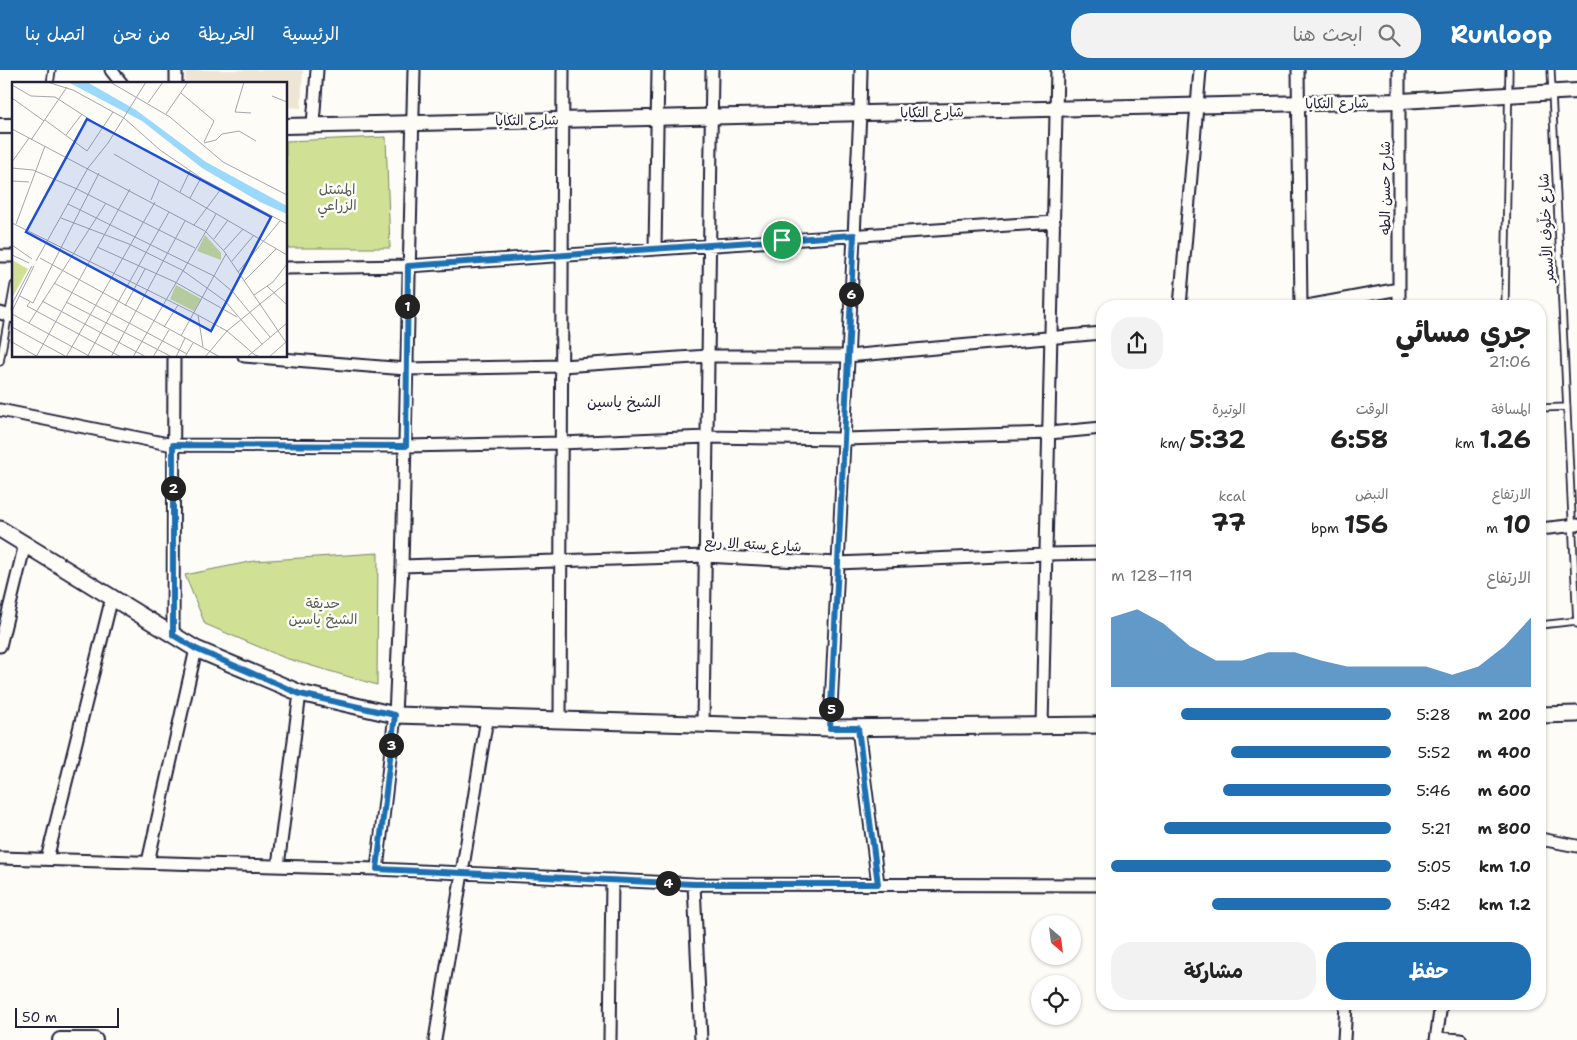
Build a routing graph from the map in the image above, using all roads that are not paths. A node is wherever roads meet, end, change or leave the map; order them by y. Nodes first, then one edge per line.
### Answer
1 (110, 70) edge
2 (317, 70) edge
3 (414, 70) edge
4 (563, 70) edge
5 (658, 70) edge
6 (712, 70) edge
7 (861, 70) edge
8 (1057, 70) edge
9 (1200, 70) edge
10 (1298, 70) edge
11 (1399, 70) edge
12 (1509, 70) edge
13 (1551, 70) edge
14 (120, 82) edge
15 (1577, 91) edge
16 (1552, 92) junction
17 (1509, 95) junction
18 (1400, 101) junction
19 (1299, 104) junction
20 (1198, 106) junction
21 (1056, 109) junction
22 (860, 113) junction
23 (712, 116) junction
24 (657, 118) junction
25 (563, 120) junction
26 (412, 123) junction
27 (313, 125) junction
28 (288, 126) edge
29 (1054, 222) junction
30 (854, 235) junction
31 (710, 245) junction
32 (655, 249) junction
33 (562, 255) junction
34 (408, 266) junction
35 (288, 268) edge
36 (1399, 289) junction
37 (12, 294) edge
38 (1181, 300) edge
39 (1300, 300) edge
40 (1339, 300) edge
41 (1399, 300) edge
42 (1505, 300) edge
43 (7, 315) edge
44 (1096, 334) edge
45 (1051, 338) junction
46 (708, 356) junction
47 (848, 356) junction
48 (174, 358) edge
49 (269, 358) edge
50 (0, 362) edge
51 (562, 366) junction
52 (406, 369) junction
53 (1567, 407) junction
54 (1546, 408) edge
55 (0, 410) edge
56 (1096, 429) edge
57 (1048, 433) junction
58 (707, 437) junction
59 (844, 439) junction
60 (561, 443) junction
61 (173, 445) junction
62 (406, 446) junction
63 (1575, 526) edge
64 (1546, 528) edge
65 (0, 529) edge
66 (25, 544) junction
67 (1096, 553) edge
68 (1046, 554) junction
69 (705, 556) junction
70 (561, 561) junction
71 (838, 563) junction
72 (402, 566) junction
73 (112, 597) junction
74 (1577, 622) edge
75 (1546, 624) edge
76 (173, 635) junction
77 (0, 646) edge
78 (196, 649) junction
79 (300, 694) junction
80 (1577, 714) edge
81 (395, 715) junction
82 (1546, 715) edge
83 (487, 718) junction
84 (560, 720) junction
85 (703, 724) junction
86 (1096, 725) edge
87 (1042, 726) junction
88 (830, 728) junction
89 (858, 728) junction
90 (1546, 840) edge
91 (1577, 846) edge
92 (0, 858) edge
93 (47, 859) junction
94 (148, 862) junction
95 (278, 866) junction
96 (377, 869) junction
97 (462, 873) junction
98 (612, 880) junction
99 (694, 884) junction
100 (878, 884) junction
101 (1096, 885) edge
102 (1346, 1010) edge
103 (1440, 1010) edge
104 (1437, 1039) edge
105 (60, 1040) edge
106 (95, 1040) edge
107 (435, 1040) edge
108 (610, 1040) edge
109 (701, 1040) edge
110 (1344, 1040) edge
111 (1461, 1040) edge

1 - 14 street
2 - 27 street
3 - 26 street
4 - 25 street
5 - 24 street
6 - 23 street
7 - 22 street
8 - 21 street
9 - 20 street
10 - 19 street
11 - 18 street, شارح حسن الطه
12 - 17 lane
13 - 16 lane, شارع خلّوف الأسمر
15 - 16 street, شارع التكايا
16 - 17 street, شارع التكايا
16 - 53 lane, شارع خلّوف الأسمر
17 - 18 street, شارع التكايا
17 - 42 lane
18 - 19 street, شارع التكايا
18 - 36 street, شارح حسن الطه
19 - 20 street, شارع التكايا
19 - 39 street
20 - 21 street, شارع التكايا
20 - 38 street
21 - 22 street, شارع التكايا
21 - 29 street
22 - 23 street, شارع التكايا
22 - 30 street
23 - 24 street, شارع التكايا
23 - 31 street
24 - 25 street, شارع التكايا
24 - 32 street
25 - 26 street, شارع التكايا
25 - 33 street
26 - 27 street, شارع التكايا
26 - 34 street
27 - 28 street, شارع التكايا
29 - 30 street
29 - 45 street
30 - 31 street
30 - 47 street
31 - 32 street
31 - 46 street
32 - 33 street
33 - 34 street
33 - 51 street
34 - 35 street
34 - 52 street
36 - 40 street
36 - 41 street, شارح حسن الطه
37 - 43 lane
43 - 50 lane
44 - 45 street
45 - 47 street
45 - 57 street
46 - 47 street
46 - 51 street
46 - 58 street
47 - 59 street
48 - 61 street
49 - 52 street
51 - 52 street
51 - 60 street
52 - 62 street
53 - 54 lane
53 - 63 lane, شارع خلّوف الأسمر
55 - 61 street
56 - 57 street
57 - 59 street
57 - 68 street
58 - 59 street
58 - 60 street
58 - 69 street
59 - 71 street
60 - 62 street
60 - 70 street
61 - 62 street
61 - 76 street
62 - 72 street
63 - 64 street
63 - 74 lane, شارع خلّوف الأسمر
65 - 66 main road
66 - 73 main road
66 - 77 street
67 - 68 street, شارع سته الا ربع
68 - 71 street, شارع سته الا ربع
68 - 87 street
69 - 70 street, شارع سته الا ربع
69 - 71 street, شارع سته الا ربع
69 - 85 street
70 - 72 street, شارع سته الا ربع
70 - 84 street
71 - 88 street
72 - 81 street
73 - 76 main road
73 - 93 street
74 - 75 lane
76 - 78 main road
78 - 79 main road
78 - 94 street
79 - 81 main road
79 - 95 street
80 - 82 main road
81 - 83 main road
81 - 96 street
83 - 84 main road
83 - 97 street
84 - 85 main road
85 - 88 main road
86 - 87 main road
87 - 89 main road
88 - 89 main road
89 - 100 street
90 - 91 street
92 - 93 street
93 - 94 street
94 - 95 street
95 - 96 street
96 - 97 street
97 - 98 street
97 - 107 street
98 - 99 street
98 - 108 street
99 - 100 street
99 - 109 street
100 - 101 street
102 - 110 street
103 - 104 street
104 - 111 street
105 - 106 street

